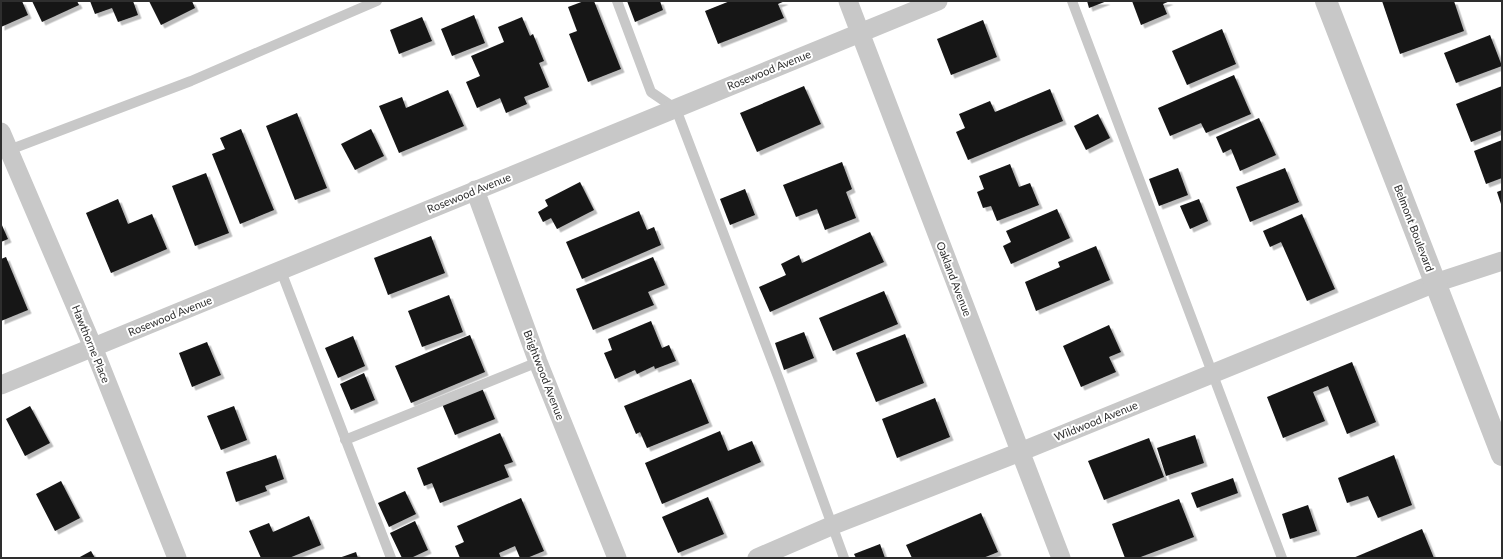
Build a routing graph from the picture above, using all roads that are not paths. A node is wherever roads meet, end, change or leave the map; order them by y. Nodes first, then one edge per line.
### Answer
1 (377, 1) edge
2 (616, 1) edge
3 (848, 1) edge
4 (938, 1) edge
5 (1072, 1) edge
6 (1326, 1) edge
7 (860, 33) junction
8 (676, 109) junction
9 (1, 132) edge
10 (9, 150) junction
11 (475, 190) junction
12 (1502, 261) edge
13 (281, 271) junction
14 (1435, 283) junction
15 (93, 347) junction
16 (538, 362) junction
17 (1212, 374) junction
18 (1, 385) edge
19 (345, 440) junction
20 (1020, 452) junction
21 (1502, 456) edge
22 (832, 526) junction
23 (177, 558) edge
24 (391, 558) edge
25 (617, 558) edge
26 (757, 558) edge
27 (844, 558) edge
28 (1061, 558) edge
29 (1282, 558) edge

1 - 10 lane
2 - 8 lane
3 - 7 street, Oakland Avenue
4 - 7 street, Rosewood Avenue
5 - 17 lane
6 - 14 street, Belmont Boulevard
7 - 8 street, Rosewood Avenue
7 - 20 street, Oakland Avenue
8 - 11 street, Rosewood Avenue
8 - 22 lane
9 - 10 street, Hawthorne Place
10 - 15 street, Hawthorne Place
11 - 13 street, Rosewood Avenue
11 - 16 street, Brightwood Avenue
12 - 14 street, Wildwood Avenue
13 - 15 street, Rosewood Avenue
13 - 19 lane
14 - 17 street, Wildwood Avenue
14 - 21 street, Belmont Boulevard
15 - 18 street, Rosewood Avenue
15 - 23 street, Hawthorne Place
16 - 19 lane
16 - 25 street, Brightwood Avenue
17 - 20 street, Wildwood Avenue
17 - 29 lane
19 - 24 lane
20 - 22 street, Wildwood Avenue
20 - 28 street, Oakland Avenue
22 - 26 street, Wildwood Avenue
22 - 27 lane

